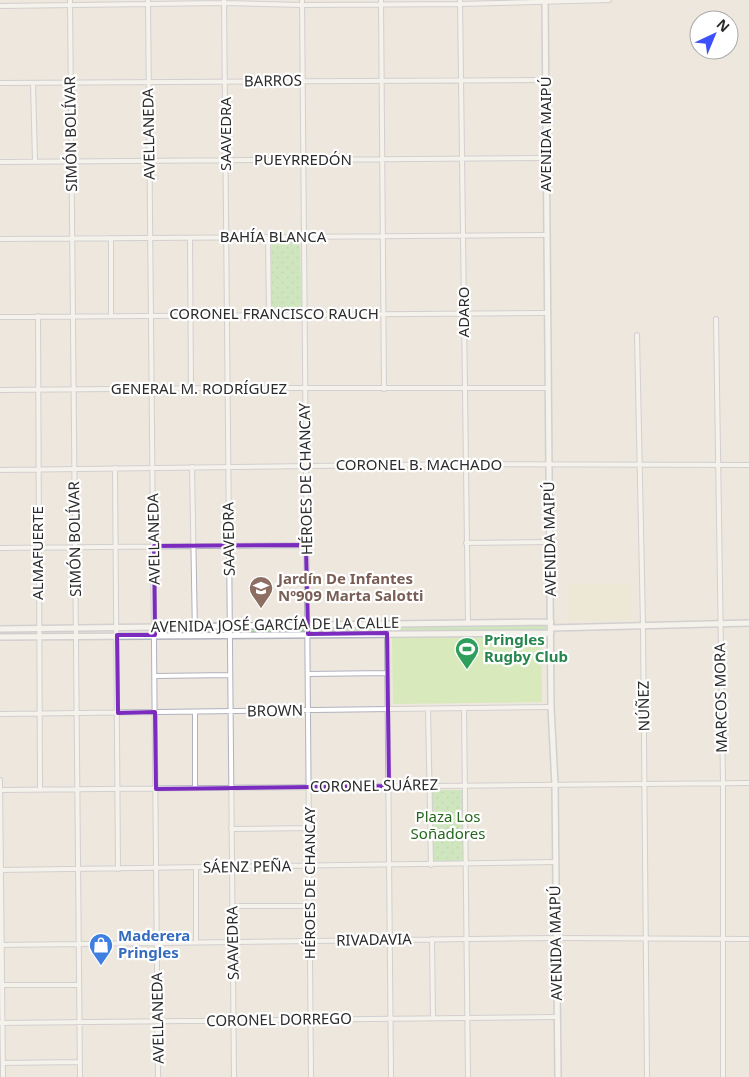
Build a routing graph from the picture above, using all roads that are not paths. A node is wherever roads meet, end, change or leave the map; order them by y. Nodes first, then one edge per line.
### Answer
1 (302, 0) edge
2 (545, 0) edge
3 (610, 0) edge
4 (224, 1) edge
5 (148, 2) edge
6 (381, 2) edge
7 (460, 2) edge
8 (70, 3) edge
9 (108, 3) edge
10 (302, 5) junction
11 (0, 6) edge
12 (302, 80) junction
13 (381, 80) junction
14 (461, 80) junction
15 (546, 80) junction
16 (148, 81) junction
17 (71, 82) junction
18 (225, 82) junction
19 (33, 83) junction
20 (0, 84) edge
21 (462, 158) junction
22 (546, 158) junction
23 (72, 160) junction
24 (150, 160) junction
25 (226, 160) junction
26 (303, 160) junction
27 (382, 160) junction
28 (34, 161) junction
29 (0, 162) edge
30 (547, 235) junction
31 (383, 236) junction
32 (463, 236) junction
33 (226, 237) junction
34 (268, 237) junction
35 (302, 237) junction
36 (112, 238) junction
37 (150, 238) junction
38 (190, 238) junction
39 (72, 239) junction
40 (0, 240) edge
41 (464, 313) junction
42 (547, 313) junction
43 (304, 314) junction
44 (384, 314) junction
45 (111, 315) junction
46 (151, 315) junction
47 (192, 315) junction
48 (227, 315) junction
49 (269, 315) junction
50 (38, 316) junction
51 (73, 316) junction
52 (0, 317) edge
53 (716, 319) dead end
54 (637, 335) dead end
55 (191, 388) junction
56 (228, 388) junction
57 (305, 388) junction
58 (547, 388) junction
59 (152, 389) junction
60 (464, 389) junction
61 (0, 390) edge
62 (38, 390) junction
63 (74, 390) junction
64 (384, 390) junction
65 (465, 464) junction
66 (749, 465) edge
67 (306, 466) junction
68 (548, 466) junction
69 (641, 466) junction
70 (720, 466) junction
71 (192, 467) junction
72 (228, 467) junction
73 (115, 468) junction
74 (153, 468) junction
75 (38, 469) junction
76 (74, 469) junction
77 (0, 470) edge
78 (550, 542) junction
79 (466, 543) junction
80 (306, 544) junction
81 (229, 545) junction
82 (154, 546) junction
83 (193, 546) junction
84 (75, 547) junction
85 (116, 547) junction
86 (0, 548) edge
87 (38, 548) junction
88 (468, 623) junction
89 (749, 623) edge
90 (720, 624) junction
91 (308, 625) junction
92 (117, 626) junction
93 (155, 626) junction
94 (195, 626) junction
95 (230, 626) junction
96 (644, 626) junction
97 (77, 627) junction
98 (0, 628) edge
99 (38, 628) junction
100 (551, 628) junction
101 (388, 633) junction
102 (308, 634) junction
103 (77, 635) junction
104 (117, 635) junction
105 (155, 635) junction
106 (195, 635) junction
107 (231, 635) junction
108 (38, 636) junction
109 (0, 637) edge
110 (387, 673) junction
111 (308, 674) junction
112 (230, 675) junction
113 (155, 676) junction
114 (550, 707) junction
115 (464, 708) junction
116 (387, 709) junction
117 (428, 709) junction
118 (309, 710) junction
119 (230, 711) junction
120 (155, 712) junction
121 (195, 712) junction
122 (76, 713) junction
123 (118, 713) junction
124 (0, 714) edge
125 (40, 714) junction
126 (0, 780) edge
127 (723, 783) junction
128 (749, 783) edge
129 (645, 784) junction
130 (555, 785) junction
131 (389, 786) junction
132 (428, 786) junction
133 (465, 786) junction
134 (310, 787) junction
135 (156, 788) junction
136 (195, 788) junction
137 (231, 788) junction
138 (77, 789) junction
139 (118, 789) junction
140 (0, 790) edge
141 (40, 790) junction
142 (310, 828) junction
143 (232, 829) junction
144 (555, 862) junction
145 (430, 864) junction
146 (466, 864) junction
147 (388, 865) junction
148 (309, 866) junction
149 (232, 867) junction
150 (118, 868) junction
151 (156, 868) junction
152 (196, 868) junction
153 (78, 869) junction
154 (0, 870) edge
155 (232, 906) junction
156 (310, 906) junction
157 (555, 938) junction
158 (647, 938) junction
159 (749, 938) edge
160 (432, 939) junction
161 (466, 939) junction
162 (722, 939) junction
163 (389, 940) junction
164 (310, 941) junction
165 (196, 942) junction
166 (232, 942) junction
167 (157, 943) junction
168 (78, 944) junction
169 (1, 945) edge
170 (79, 984) junction
171 (2, 985) junction
172 (390, 1018) junction
173 (433, 1018) junction
174 (467, 1018) junction
175 (557, 1018) junction
176 (233, 1020) junction
177 (310, 1020) junction
178 (79, 1022) junction
179 (158, 1022) junction
180 (1, 1023) edge
181 (80, 1062) junction
182 (3, 1063) junction
183 (3, 1077) edge
184 (80, 1077) edge
185 (158, 1077) edge
186 (234, 1077) edge
187 (311, 1077) edge
188 (391, 1077) edge
189 (468, 1077) edge
190 (558, 1077) edge
191 (647, 1077) edge
192 (723, 1077) edge

1 - 10 street, HÉROES DE CHANCAY
2 - 3 street
2 - 7 street
2 - 15 main road, AVENIDA MAIPÚ
4 - 5 street
4 - 10 street
4 - 18 street, SAAVEDRA
5 - 9 street
5 - 16 street, AVELLANEDA
6 - 7 street
6 - 10 street
6 - 13 street
7 - 14 street, ADARO
8 - 9 street
8 - 11 street
8 - 17 street, SIMÓN BOLÍVAR
10 - 12 street, HÉROES DE CHANCAY
12 - 13 street, BARROS
12 - 18 street, BARROS
12 - 26 street, HÉROES DE CHANCAY
13 - 14 street, BARROS
13 - 27 street
14 - 15 street, BARROS
14 - 21 street, ADARO
15 - 22 main road, AVENIDA MAIPÚ
16 - 17 street, BARROS
16 - 18 street, BARROS
16 - 24 street, AVELLANEDA
17 - 19 street, BARROS
17 - 23 street, SIMÓN BOLÍVAR
18 - 25 street, SAAVEDRA
19 - 20 street, BARROS
19 - 28 street
21 - 22 street, PUEYRREDÓN
21 - 27 street, PUEYRREDÓN
21 - 32 street, ADARO
22 - 30 main road, AVENIDA MAIPÚ
23 - 24 street, PUEYRREDÓN
23 - 28 street, PUEYRREDÓN
23 - 39 street, SIMÓN BOLÍVAR
24 - 25 street, PUEYRREDÓN
24 - 37 street, AVELLANEDA
25 - 26 street, PUEYRREDÓN
25 - 33 street, SAAVEDRA
26 - 27 street, PUEYRREDÓN
26 - 35 street, HÉROES DE CHANCAY
27 - 31 street
28 - 29 street, PUEYRREDÓN
30 - 32 street, BAHÍA BLANCA
30 - 42 main road, AVENIDA MAIPÚ
31 - 32 street, BAHÍA BLANCA
31 - 35 street, BAHÍA BLANCA
31 - 44 street
32 - 41 street, ADARO
33 - 34 street, BAHÍA BLANCA
33 - 38 street, BAHÍA BLANCA
33 - 48 street, SAAVEDRA
34 - 35 street, BAHÍA BLANCA
34 - 49 street
35 - 43 street, HÉROES DE CHANCAY
36 - 37 street, BAHÍA BLANCA
36 - 39 street, BAHÍA BLANCA
36 - 45 street
37 - 38 street, BAHÍA BLANCA
37 - 46 street, AVELLANEDA
38 - 47 street
39 - 40 street, BAHÍA BLANCA
39 - 51 street, SIMÓN BOLÍVAR
41 - 42 street, CORONEL FRANCISCO RAUCH
41 - 44 street, CORONEL FRANCISCO RAUCH
41 - 60 street, ADARO
42 - 58 main road, AVENIDA MAIPÚ
43 - 44 street, CORONEL FRANCISCO RAUCH
43 - 49 street, CORONEL FRANCISCO RAUCH
43 - 57 street, HÉROES DE CHANCAY
44 - 64 street
45 - 46 street, CORONEL FRANCISCO RAUCH
45 - 51 street, CORONEL FRANCISCO RAUCH
46 - 47 street, CORONEL FRANCISCO RAUCH
46 - 59 street, AVELLANEDA
47 - 48 street, CORONEL FRANCISCO RAUCH
47 - 55 street
48 - 49 street, CORONEL FRANCISCO RAUCH
48 - 56 street, SAAVEDRA
50 - 51 street, CORONEL FRANCISCO RAUCH
50 - 52 street, CORONEL FRANCISCO RAUCH
50 - 62 street, ALMAFUERTE
51 - 63 street, SIMÓN BOLÍVAR
53 - 70 street, MARCOS MORA
54 - 69 street, NÚÑEZ
55 - 56 street, GENERAL M. RODRÍGUEZ
55 - 59 street, GENERAL M. RODRÍGUEZ
56 - 57 street, GENERAL M. RODRÍGUEZ
56 - 72 street, SAAVEDRA
57 - 64 street, GENERAL M. RODRÍGUEZ
57 - 67 street, HÉROES DE CHANCAY
58 - 60 street, GENERAL M. RODRÍGUEZ
58 - 68 main road, AVENIDA MAIPÚ
59 - 63 street, GENERAL M. RODRÍGUEZ
59 - 74 street, AVELLANEDA
60 - 64 street, GENERAL M. RODRÍGUEZ
60 - 65 street, ADARO
61 - 62 street, GENERAL M. RODRÍGUEZ
62 - 63 street, GENERAL M. RODRÍGUEZ
62 - 75 street, ALMAFUERTE
63 - 76 street, SIMÓN BOLÍVAR
65 - 67 street, CORONEL B. MACHADO
65 - 68 street, CORONEL B. MACHADO
65 - 79 street, ADARO
66 - 70 street, CORONEL B. MACHADO
67 - 72 street, CORONEL B. MACHADO
67 - 80 street, HÉROES DE CHANCAY
68 - 69 street, CORONEL B. MACHADO
68 - 78 main road, AVENIDA MAIPÚ
69 - 70 street, CORONEL B. MACHADO
69 - 96 street, NÚÑEZ
70 - 90 street, MARCOS MORA
71 - 72 street, CORONEL B. MACHADO
71 - 74 street, CORONEL B. MACHADO
71 - 83 street
72 - 81 street, SAAVEDRA
73 - 74 street, CORONEL B. MACHADO
73 - 76 street, CORONEL B. MACHADO
73 - 85 street
74 - 82 street, AVELLANEDA
75 - 76 street, CORONEL B. MACHADO
75 - 77 street, CORONEL B. MACHADO
75 - 87 street, ALMAFUERTE
76 - 84 street, SIMÓN BOLÍVAR
78 - 79 street
78 - 100 main road, AVENIDA MAIPÚ
79 - 88 street, ADARO
80 - 81 street
80 - 91 street, HÉROES DE CHANCAY
81 - 83 street
81 - 95 street, SAAVEDRA
82 - 83 street
82 - 85 street
82 - 93 street, AVELLANEDA
83 - 94 street
84 - 85 street
84 - 87 street
84 - 97 street, SIMÓN BOLÍVAR
85 - 92 street
86 - 87 street
87 - 99 street, ALMAFUERTE
88 - 91 main road, AVENIDA JOSÉ GARCÍA DE LA CALLE
88 - 100 main road, AVENIDA JOSÉ GARCÍA DE LA CALLE
89 - 90 main road, AVENIDA JOSÉ GARCÍA DE LA CALLE
90 - 96 main road, AVENIDA JOSÉ GARCÍA DE LA CALLE
90 - 127 street, MARCOS MORA
91 - 95 main road, AVENIDA JOSÉ GARCÍA DE LA CALLE
91 - 102 street, HÉROES DE CHANCAY
92 - 93 main road, AVENIDA JOSÉ GARCÍA DE LA CALLE
92 - 97 main road, AVENIDA JOSÉ GARCÍA DE LA CALLE
92 - 104 street
93 - 94 main road, AVENIDA JOSÉ GARCÍA DE LA CALLE
93 - 105 street, AVELLANEDA
94 - 95 main road, AVENIDA JOSÉ GARCÍA DE LA CALLE
94 - 106 street
95 - 107 street, SAAVEDRA
96 - 100 main road, AVENIDA JOSÉ GARCÍA DE LA CALLE
96 - 129 street, NÚÑEZ
97 - 99 main road, AVENIDA JOSÉ GARCÍA DE LA CALLE
97 - 103 street, SIMÓN BOLÍVAR
98 - 99 main road, AVENIDA JOSÉ GARCÍA DE LA CALLE
99 - 108 street, ALMAFUERTE
100 - 101 main road, AVENIDA JOSÉ GARCÍA DE LA CALLE
100 - 114 main road, AVENIDA MAIPÚ
101 - 102 main road, AVENIDA JOSÉ GARCÍA DE LA CALLE
101 - 110 street
102 - 107 main road, AVENIDA JOSÉ GARCÍA DE LA CALLE
102 - 111 street, HÉROES DE CHANCAY
103 - 104 main road, AVENIDA JOSÉ GARCÍA DE LA CALLE
103 - 108 main road, AVENIDA JOSÉ GARCÍA DE LA CALLE
103 - 122 street, SIMÓN BOLÍVAR
104 - 105 main road, AVENIDA JOSÉ GARCÍA DE LA CALLE
104 - 123 street
105 - 106 main road, AVENIDA JOSÉ GARCÍA DE LA CALLE
105 - 113 street, AVELLANEDA
106 - 107 main road, AVENIDA JOSÉ GARCÍA DE LA CALLE
107 - 112 street, SAAVEDRA
108 - 109 main road, AVENIDA JOSÉ GARCÍA DE LA CALLE
108 - 125 street, ALMAFUERTE
110 - 111 street
110 - 116 street
111 - 118 street, HÉROES DE CHANCAY
112 - 113 street
112 - 119 street, SAAVEDRA
113 - 120 street, AVELLANEDA
114 - 115 street, BROWN
114 - 130 main road, AVENIDA MAIPÚ
115 - 117 street, BROWN
115 - 133 street
116 - 117 street, BROWN
116 - 118 street, BROWN
116 - 131 street
117 - 132 street
118 - 119 street, BROWN
118 - 134 street, HÉROES DE CHANCAY
119 - 121 street, BROWN
119 - 137 street, SAAVEDRA
120 - 121 street, BROWN
120 - 123 street, BROWN
120 - 135 street, AVELLANEDA
121 - 136 street
122 - 123 street, BROWN
122 - 125 street, BROWN
122 - 138 street, SIMÓN BOLÍVAR
123 - 139 street
124 - 125 street, BROWN
125 - 141 street, ALMAFUERTE
126 - 140 street
127 - 128 street, CORONEL SUÁREZ
127 - 129 street, CORONEL SUÁREZ
127 - 162 street, MARCOS MORA
129 - 130 street, CORONEL SUÁREZ
129 - 158 street, NÚÑEZ
130 - 133 street, CORONEL SUÁREZ
130 - 144 main road, AVENIDA MAIPÚ
131 - 132 street, CORONEL SUÁREZ
131 - 134 street, CORONEL SUÁREZ
131 - 147 street
132 - 133 street, CORONEL SUÁREZ
132 - 145 street
133 - 146 street
134 - 137 street, CORONEL SUÁREZ
134 - 142 street, HÉROES DE CHANCAY
135 - 136 street, CORONEL SUÁREZ
135 - 139 street, CORONEL SUÁREZ
135 - 151 street, AVELLANEDA
136 - 137 street, CORONEL SUÁREZ
137 - 143 street, SAAVEDRA
138 - 139 street, CORONEL SUÁREZ
138 - 141 street, CORONEL SUÁREZ
138 - 153 street, SIMÓN BOLÍVAR
139 - 150 street
140 - 141 street, CORONEL SUÁREZ
140 - 154 street
142 - 143 street
142 - 148 street, HÉROES DE CHANCAY
143 - 149 street, SAAVEDRA
144 - 146 street, SÁENZ PEÑA
144 - 157 main road, AVENIDA MAIPÚ
145 - 146 street, SÁENZ PEÑA
145 - 147 street, SÁENZ PEÑA
146 - 161 street
147 - 148 street, SÁENZ PEÑA
147 - 163 street
148 - 149 street, SÁENZ PEÑA
148 - 156 street, HÉROES DE CHANCAY
149 - 152 street, SÁENZ PEÑA
149 - 155 street, SAAVEDRA
150 - 151 street, SÁENZ PEÑA
150 - 153 street, SÁENZ PEÑA
151 - 152 street, SÁENZ PEÑA
151 - 167 street, AVELLANEDA
152 - 165 street
153 - 154 street, SÁENZ PEÑA
153 - 168 street, SIMÓN BOLÍVAR
154 - 169 street
155 - 156 street
155 - 166 street, SAAVEDRA
156 - 164 street, HÉROES DE CHANCAY
157 - 158 street, RIVADAVIA
157 - 161 street, RIVADAVIA
157 - 175 main road, AVENIDA MAIPÚ
158 - 162 street, RIVADAVIA
158 - 191 street, NÚÑEZ
159 - 162 street, RIVADAVIA
160 - 161 street, RIVADAVIA
160 - 163 street, RIVADAVIA
160 - 173 street
161 - 174 street
162 - 192 street, MARCOS MORA
163 - 164 street, RIVADAVIA
163 - 172 street
164 - 166 street, RIVADAVIA
164 - 177 street, HÉROES DE CHANCAY
165 - 166 street, RIVADAVIA
165 - 167 street, RIVADAVIA
166 - 176 street, SAAVEDRA
167 - 168 street, RIVADAVIA
167 - 179 street, AVELLANEDA
168 - 169 street, RIVADAVIA
168 - 170 street, SIMÓN BOLÍVAR
169 - 171 street
170 - 171 street
170 - 178 street, SIMÓN BOLÍVAR
171 - 180 street
172 - 173 street, CORONEL DORREGO
172 - 177 street, CORONEL DORREGO
172 - 188 street
173 - 174 street, CORONEL DORREGO
174 - 175 street, CORONEL DORREGO
174 - 189 street
175 - 190 main road, AVENIDA MAIPÚ
176 - 177 street, CORONEL DORREGO
176 - 179 street, CORONEL DORREGO
176 - 186 street, SAAVEDRA
177 - 187 street, HÉROES DE CHANCAY
178 - 179 street, CORONEL DORREGO
178 - 180 street, CORONEL DORREGO
178 - 181 street, SIMÓN BOLÍVAR
179 - 185 street, AVELLANEDA
180 - 182 street
181 - 182 street
181 - 184 street, SIMÓN BOLÍVAR
182 - 183 street

